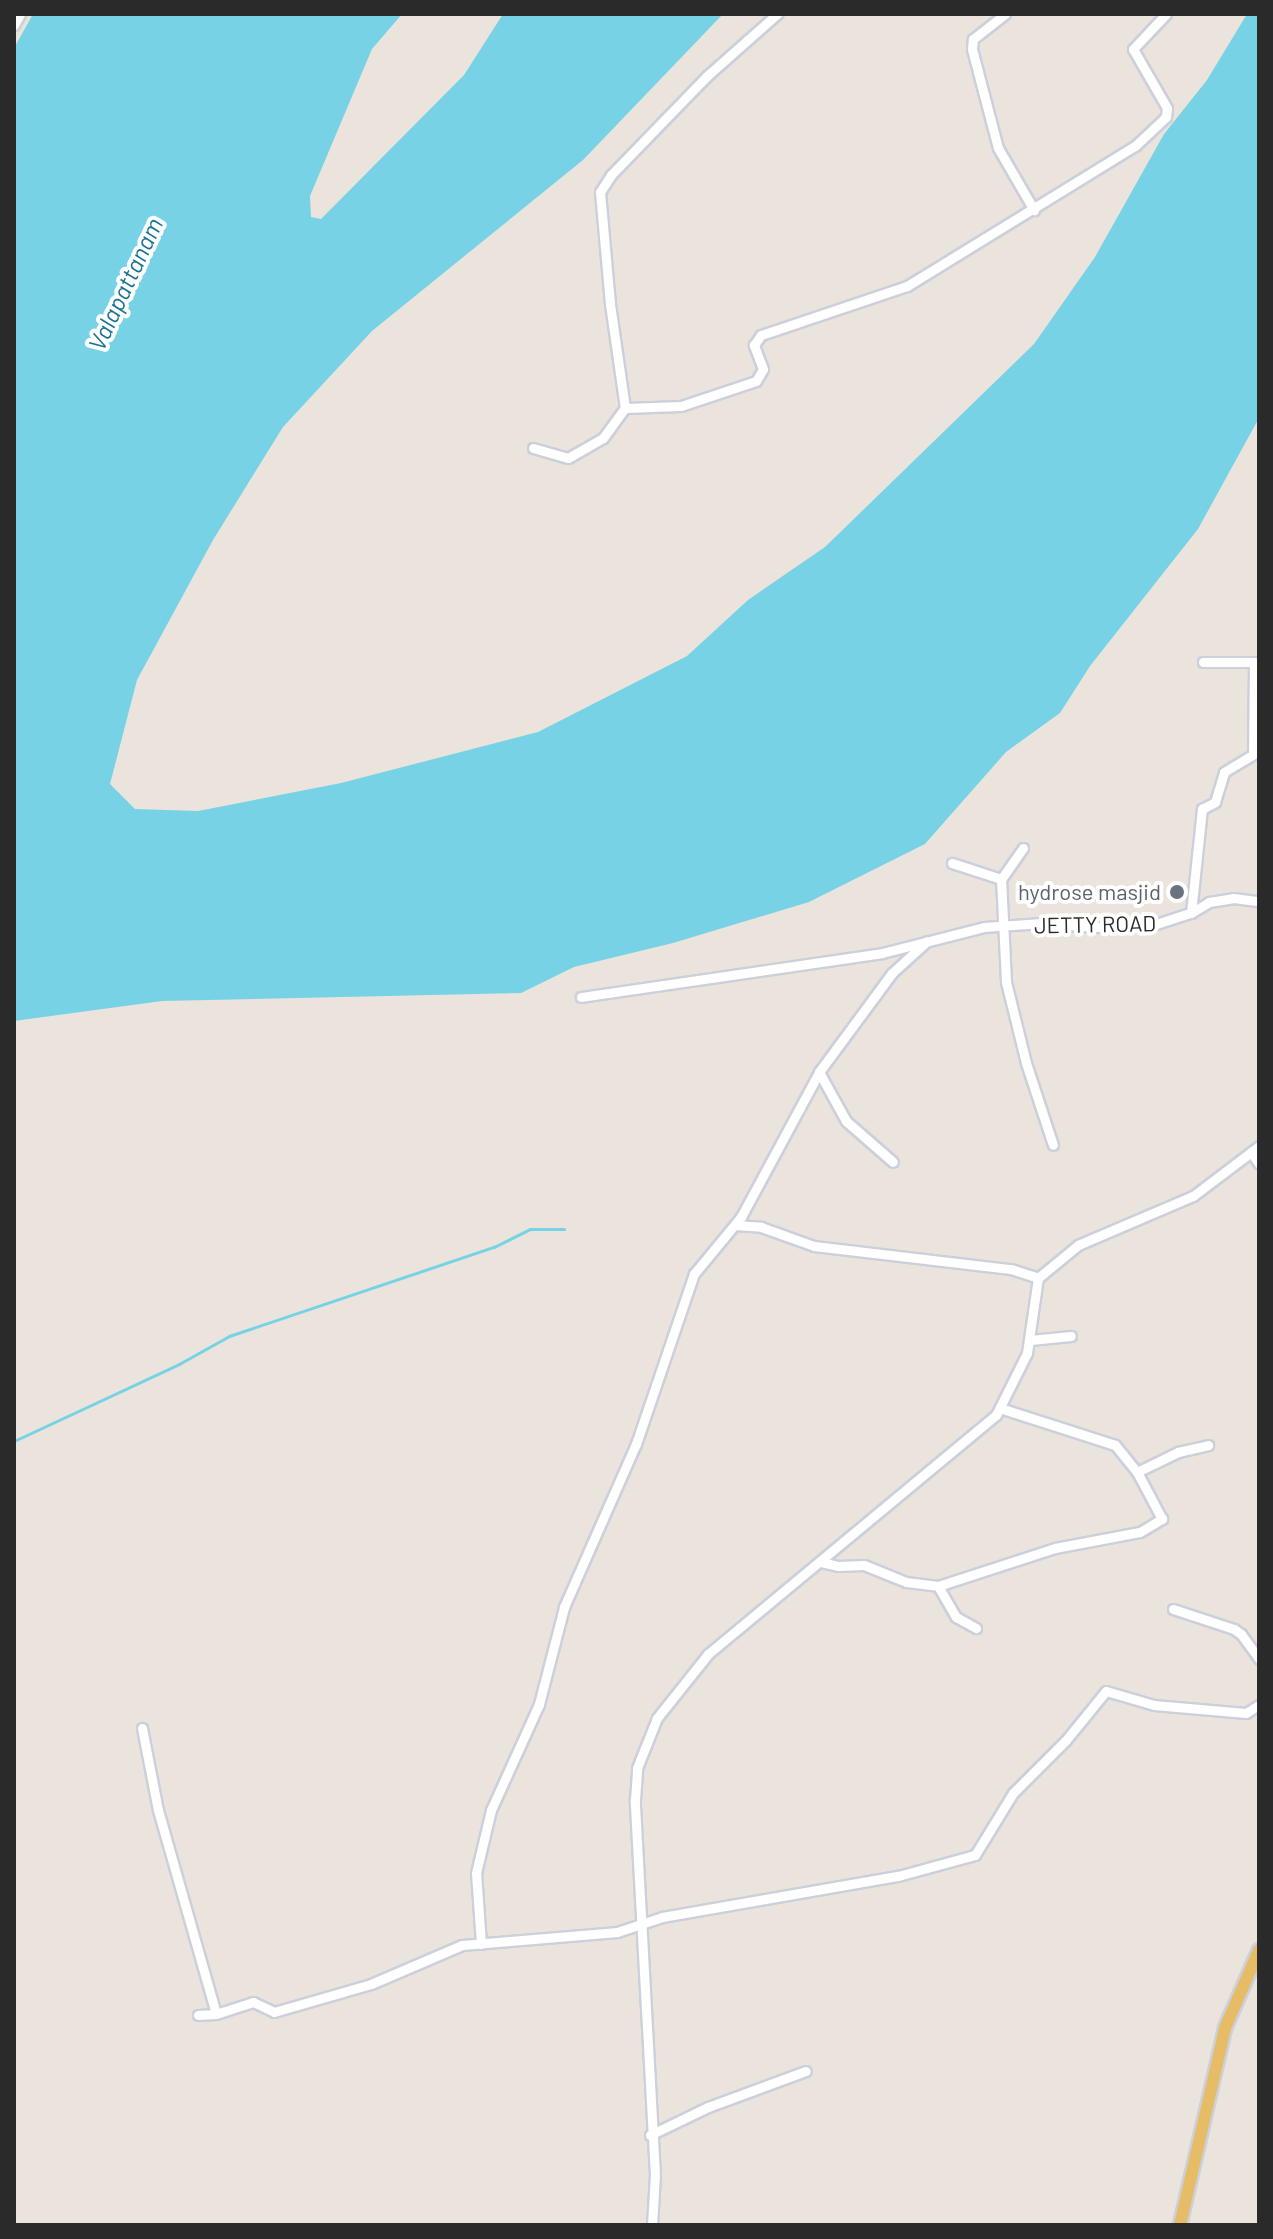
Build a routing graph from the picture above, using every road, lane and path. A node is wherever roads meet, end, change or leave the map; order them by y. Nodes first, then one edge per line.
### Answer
1 (20, 14) edge
2 (777, 14) edge
3 (1005, 14) edge
4 (1166, 14) edge
5 (14, 25) edge
6 (1034, 210) junction
7 (625, 408) junction
8 (533, 448) dead end
9 (1203, 662) dead end
10 (1256, 753) edge
11 (1023, 848) dead end
12 (952, 863) dead end
13 (1001, 879) junction
14 (1259, 901) edge
15 (1191, 913) junction
16 (1001, 925) junction
17 (927, 941) junction
18 (581, 997) dead end
19 (819, 1072) junction
20 (1053, 1145) dead end
21 (1255, 1149) edge
22 (893, 1162) dead end
23 (1259, 1164) edge
24 (735, 1225) junction
25 (1038, 1278) junction
26 (1071, 1336) dead end
27 (1030, 1340) junction
28 (1000, 1408) junction
29 (1208, 1445) dead end
30 (1137, 1472) junction
31 (821, 1562) junction
32 (938, 1586) junction
33 (1173, 1609) dead end
34 (976, 1628) dead end
35 (1259, 1659) edge
36 (1259, 1705) edge
37 (142, 1728) dead end
38 (641, 1924) junction
39 (481, 1944) junction
40 (1259, 1950) edge
41 (216, 2014) junction
42 (198, 2015) dead end
43 (806, 2071) dead end
44 (650, 2135) junction
45 (652, 2225) edge
46 (1180, 2225) edge

1 - 5 street
2 - 7 street
3 - 6 street
4 - 6 street
6 - 7 street
7 - 8 street
9 - 10 street
10 - 15 street
11 - 13 street
12 - 13 street
13 - 16 street
14 - 15 street, JETTY ROAD
15 - 16 street, JETTY ROAD
16 - 17 street, JETTY ROAD
16 - 20 street
17 - 18 street, JETTY ROAD
17 - 19 street
19 - 22 street
19 - 24 street
21 - 23 street
21 - 25 street
24 - 25 street
24 - 39 street
25 - 27 street
26 - 27 street
27 - 28 street
28 - 30 street
28 - 31 street
29 - 30 street
30 - 32 street
31 - 32 street
31 - 38 street
32 - 34 street
33 - 35 street
36 - 38 street
37 - 41 street
38 - 39 street
38 - 44 street
39 - 41 street
40 - 46 main road
41 - 42 street
43 - 44 street
44 - 45 street

